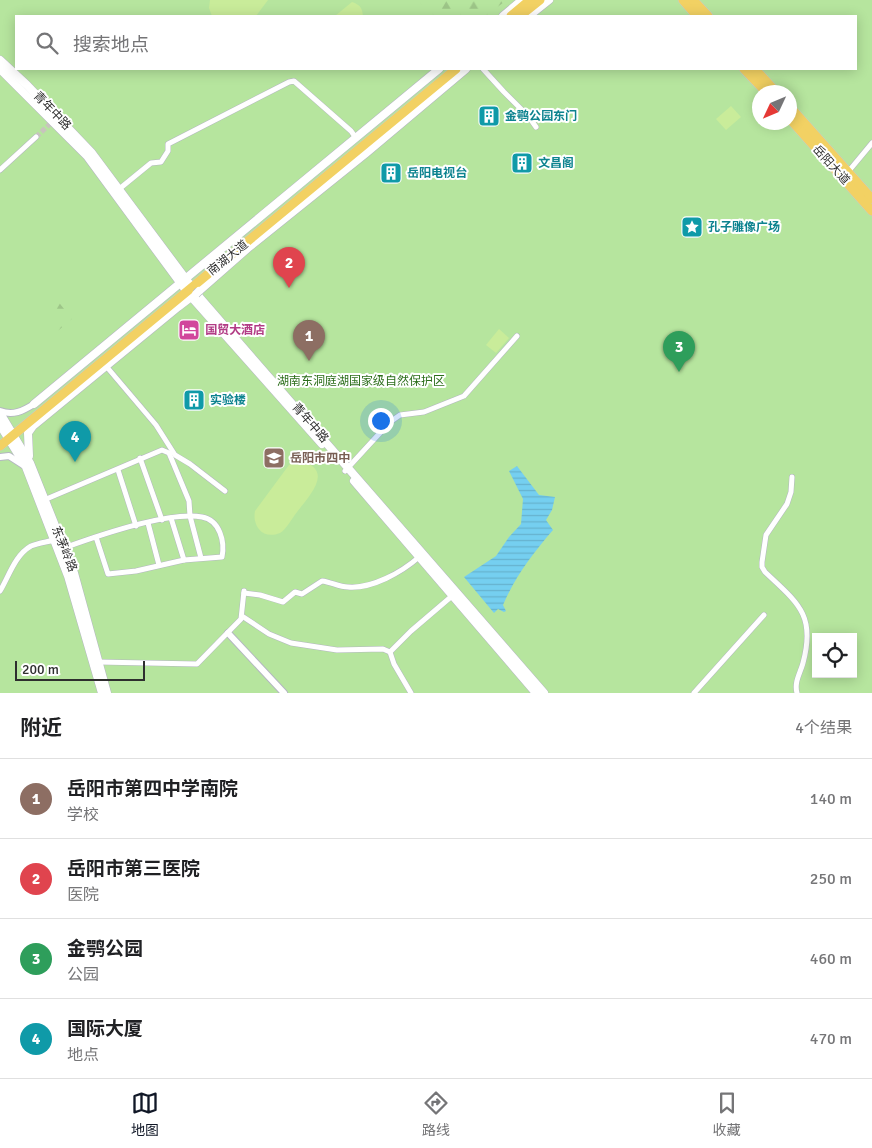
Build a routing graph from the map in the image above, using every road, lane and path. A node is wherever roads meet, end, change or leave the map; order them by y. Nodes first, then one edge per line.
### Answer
1 (522, 0) edge
2 (530, 0) edge
3 (540, 0) edge
4 (549, 0) edge
5 (682, 0) edge
6 (693, 0) edge
7 (504, 15) edge
8 (512, 15) edge
9 (521, 15) edge
10 (530, 15) edge
11 (696, 15) edge
12 (707, 15) edge
13 (0, 60) edge
14 (0, 69) edge
15 (438, 70) edge
16 (448, 70) edge
17 (455, 70) edge
18 (465, 70) edge
19 (484, 70) edge
20 (745, 70) edge
21 (756, 70) edge
22 (759, 85) edge
23 (770, 85) edge
24 (797, 115) edge
25 (536, 127) dead end
26 (797, 127) edge
27 (36, 137) tunnel mouth
28 (356, 138) junction
29 (872, 143) edge
30 (0, 170) edge
31 (848, 172) junction
32 (117, 192) junction
33 (872, 199) edge
34 (872, 211) edge
35 (189, 288) junction
36 (517, 336) dead end
37 (106, 366) junction
38 (34, 404) joint
39 (0, 412) edge
40 (0, 425) edge
41 (8, 436) edge
42 (0, 446) edge
43 (0, 457) edge
44 (140, 458) junction
45 (28, 465) junction
46 (347, 469) junction
47 (118, 470) junction
48 (792, 477) dead end
49 (225, 491) dead end
50 (44, 500) junction
51 (190, 516) junction
52 (171, 518) junction
53 (162, 520) junction
54 (148, 523) junction
55 (136, 526) junction
56 (96, 537) junction
57 (54, 540) junction
58 (64, 548) junction
59 (419, 557) junction
60 (201, 558) junction
61 (184, 560) junction
62 (159, 565) junction
63 (0, 591) edge
64 (452, 596) junction
65 (764, 615) dead end
66 (242, 616) junction
67 (228, 633) junction
68 (390, 652) junction
69 (98, 662) junction
70 (102, 693) edge
71 (107, 693) edge
72 (284, 693) edge
73 (411, 693) edge
74 (536, 693) edge
75 (544, 693) edge
76 (694, 693) edge
77 (797, 693) edge

1 - 7 main road
2 - 8 main road
3 - 9 main road
4 - 10 main road
5 - 11 main road
6 - 12 main road
13 - 32 main road, 青年中路
14 - 32 main road, 青年中路
15 - 28 main road
16 - 35 main road, 南湖大道
17 - 35 main road, 南湖大道
18 - 35 main road
19 - 25 street
20 - 22 main road
21 - 23 main road
24 - 31 main road, 岳阳大道
26 - 34 main road, 岳阳大道
27 - 30 street
28 - 32 street
28 - 35 main road
29 - 31 street
31 - 33 main road, 岳阳大道
32 - 35 main road, 青年中路
35 - 37 main road
35 - 38 main road
35 - 41 main road, 南湖大道
35 - 46 main road, 青年中路
36 - 46 street
37 - 45 main road
37 - 49 street
38 - 39 street
39 - 41 main road, 东茅岭路
40 - 41 main road, 东茅岭路
41 - 42 main road, 南湖大道
41 - 45 main road, 东茅岭路
43 - 45 street
44 - 47 street
44 - 51 street
44 - 53 street
45 - 50 main road, 东茅岭路
45 - 57 main road, 东茅岭路
46 - 59 main road, 青年中路
46 - 75 main road, 青年中路
47 - 50 street
47 - 55 street
48 - 77 street
50 - 58 main road, 东茅岭路
51 - 52 street
51 - 60 street
51 - 60 street
52 - 53 street
52 - 61 street
53 - 54 street
54 - 55 street
54 - 62 street
55 - 56 street
56 - 58 street
56 - 62 street
57 - 63 street
57 - 70 main road, 东茅岭路
58 - 69 main road, 东茅岭路
59 - 64 main road, 青年中路
59 - 66 street
60 - 61 street
61 - 62 street
64 - 68 street
64 - 74 main road, 青年中路
65 - 76 street
66 - 67 street
66 - 68 street
67 - 69 street
67 - 72 street
68 - 73 street
69 - 71 main road, 东茅岭路

